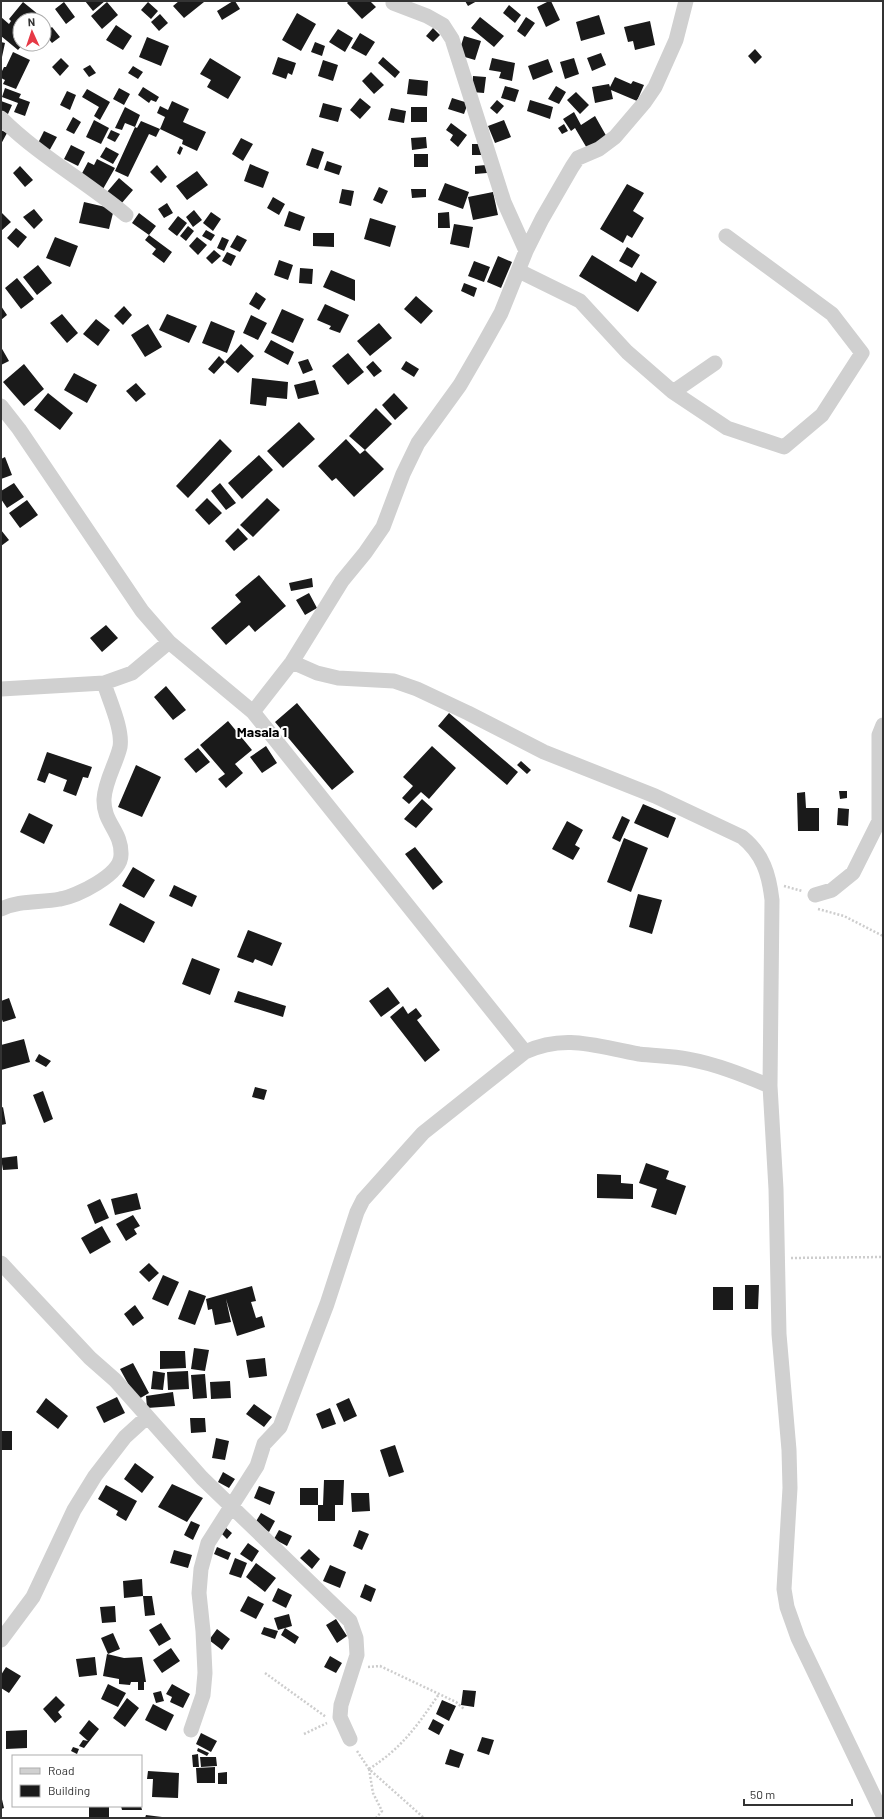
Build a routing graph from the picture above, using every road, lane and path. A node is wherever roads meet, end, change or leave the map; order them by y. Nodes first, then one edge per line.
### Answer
1 (686, 1) edge
2 (393, 3) dead end
3 (1, 118) edge
4 (126, 215) dead end
5 (726, 236) dead end
6 (526, 251) junction
7 (519, 270) junction
8 (715, 363) dead end
9 (673, 392) junction
10 (1, 406) edge
11 (169, 642) junction
12 (292, 662) junction
13 (104, 683) junction
14 (1, 689) edge
15 (253, 712) junction
16 (883, 725) edge
17 (815, 895) dead end
18 (1, 909) edge
19 (525, 1052) junction
20 (770, 1086) junction
21 (777, 1258) junction
22 (883, 1258) edge
23 (1, 1263) edge
24 (147, 1417) junction
25 (230, 1506) junction
26 (1, 1640) edge
27 (380, 1666) dead end
28 (265, 1673) dead end
29 (439, 1694) junction
30 (464, 1709) dead end
31 (191, 1730) dead end
32 (304, 1734) dead end
33 (350, 1739) joint
34 (369, 1769) junction
35 (883, 1815) edge
36 (376, 1818) edge
37 (424, 1818) edge

1 - 6 street
2 - 6 street
3 - 4 street
5 - 9 street
6 - 7 street
7 - 9 street
7 - 12 street
8 - 9 street
10 - 11 street
11 - 13 street
11 - 15 street
12 - 15 street
12 - 20 street
13 - 14 street
13 - 18 street
15 - 19 street
16 - 17 street
19 - 20 street
19 - 25 street
20 - 21 street
21 - 22 path
21 - 35 street
23 - 24 street
24 - 25 street
24 - 26 street
25 - 31 street
25 - 33 street
27 - 29 path
28 - 32 path
29 - 30 path
29 - 34 path
33 - 34 path
34 - 36 path
34 - 37 path

